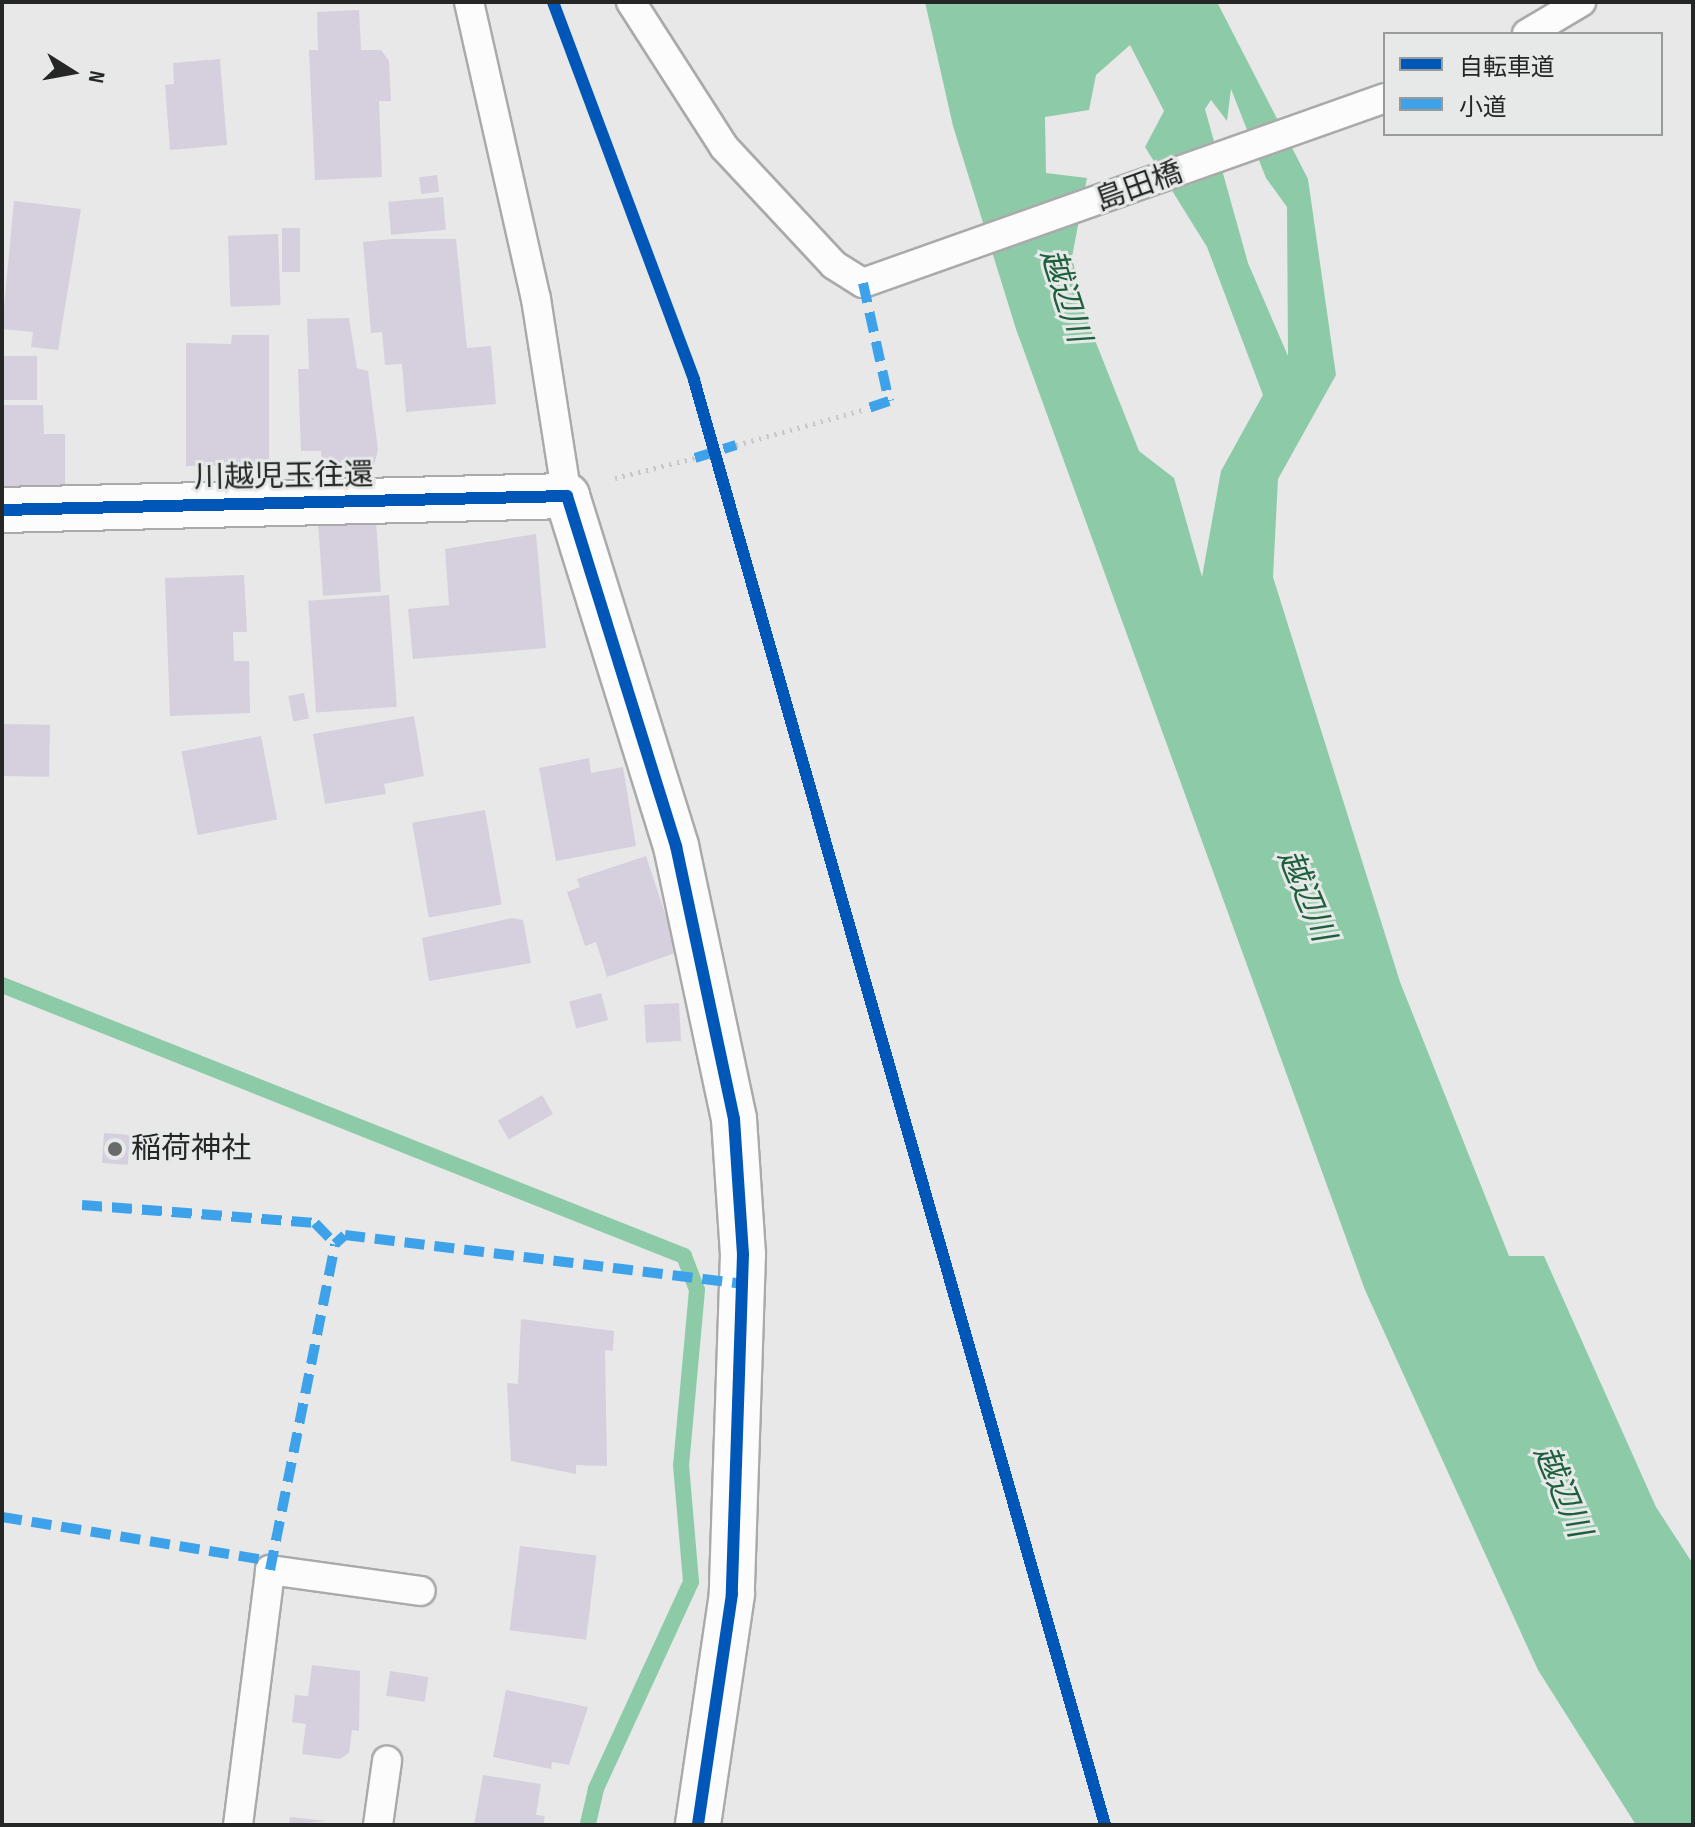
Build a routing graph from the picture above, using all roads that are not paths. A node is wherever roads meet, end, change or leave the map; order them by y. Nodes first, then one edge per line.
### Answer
1 (469, 2) edge
2 (631, 2) edge
3 (1581, 2) edge
4 (1530, 32) edge
5 (1383, 99) edge
6 (585, 489) junction
7 (2, 510) edge
8 (421, 1591) dead end
9 (387, 1761) dead end
10 (238, 1825) edge
11 (378, 1825) edge
12 (698, 1825) edge

1 - 6 lane
2 - 5 lane, 島田橋
3 - 4 lane
6 - 7 street, 川越児玉往還
6 - 12 street
8 - 10 lane
9 - 11 lane

